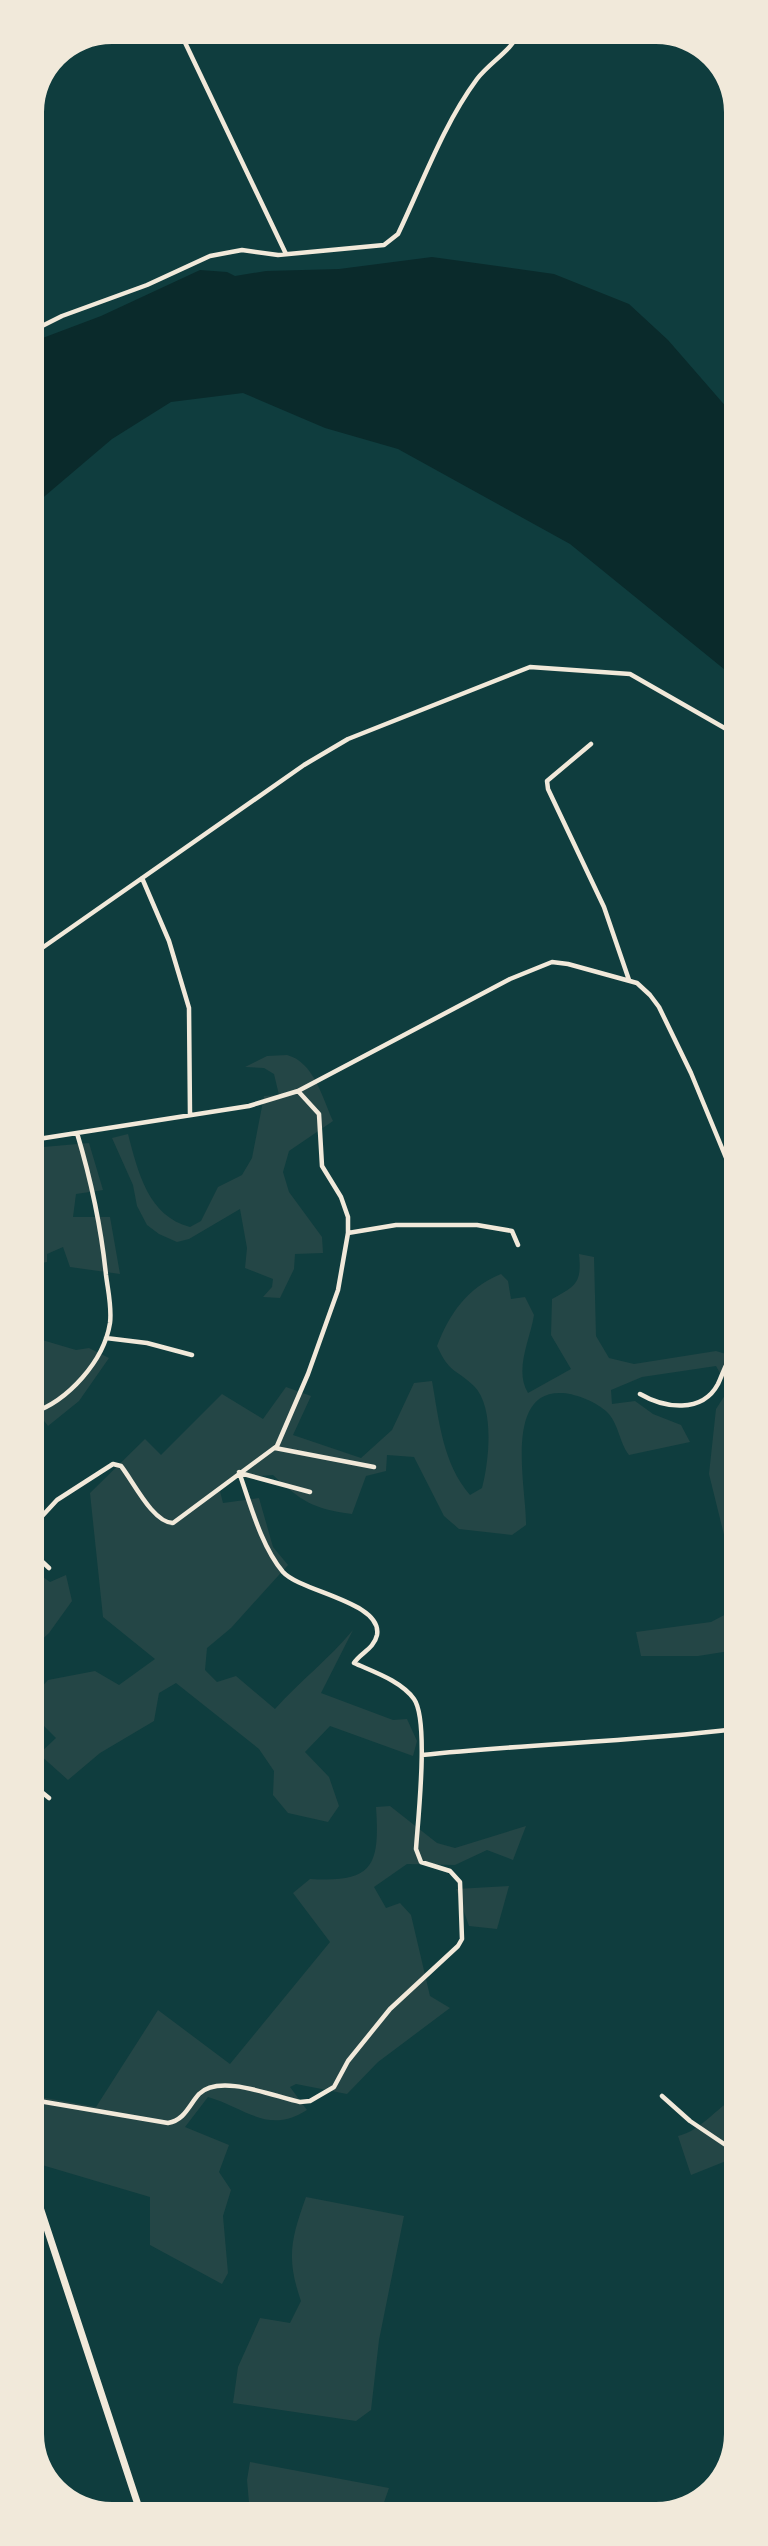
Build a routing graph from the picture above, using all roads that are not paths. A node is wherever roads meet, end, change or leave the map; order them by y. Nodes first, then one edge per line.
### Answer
1 (186, 44) edge
2 (513, 44) edge
3 (286, 254) junction
4 (44, 326) edge
5 (724, 728) edge
6 (591, 744) dead end
7 (142, 878) junction
8 (44, 947) edge
9 (629, 980) junction
10 (298, 1091) junction
11 (190, 1115) junction
12 (77, 1133) junction
13 (44, 1138) edge
14 (724, 1154) edge
15 (348, 1233) junction
16 (518, 1245) dead end
17 (106, 1338) junction
18 (192, 1355) dead end
19 (724, 1365) edge
20 (640, 1394) dead end
21 (44, 1407) edge
22 (274, 1448) junction
23 (374, 1467) dead end
24 (239, 1472) junction
25 (310, 1492) dead end
26 (44, 1515) edge
27 (44, 1563) edge
28 (50, 1568) dead end
29 (724, 1731) edge
30 (422, 1755) junction
31 (44, 1794) edge
32 (49, 1798) dead end
33 (662, 2096) dead end
34 (44, 2102) edge
35 (724, 2144) edge
36 (44, 2222) edge
37 (137, 2502) edge

1 - 3 street
2 - 3 street
3 - 4 street
5 - 7 street
6 - 9 street
7 - 8 street
7 - 11 street
9 - 10 street
9 - 14 street
10 - 11 street
10 - 15 street
11 - 12 street
12 - 13 street
12 - 17 street
15 - 16 street
15 - 22 street
17 - 18 street
17 - 21 street
19 - 20 street
22 - 23 street
22 - 24 street
24 - 25 street
24 - 26 street
24 - 30 street
27 - 28 street
29 - 30 street
30 - 34 street
31 - 32 street
33 - 35 street
36 - 37 highway

